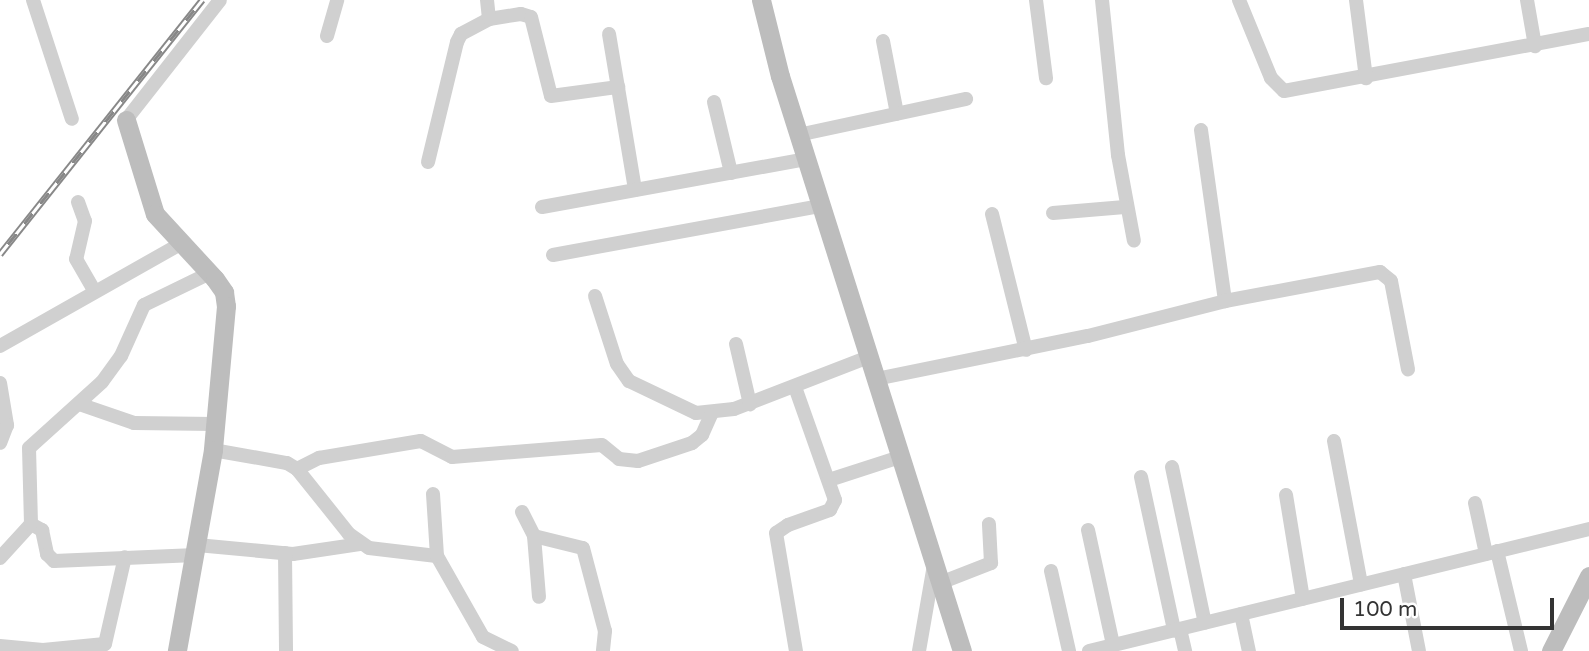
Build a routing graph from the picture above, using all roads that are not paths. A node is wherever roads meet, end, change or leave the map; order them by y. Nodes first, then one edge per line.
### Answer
1 (33, 0) edge
2 (220, 0) edge
3 (337, 0) edge
4 (487, 0) edge
5 (761, 0) edge
6 (1036, 0) edge
7 (1102, 0) edge
8 (1239, 0) edge
9 (1356, 0) edge
10 (1527, 0) edge
11 (489, 19) junction
12 (610, 34) dead end
13 (1589, 34) edge
14 (327, 36) dead end
15 (883, 41) dead end
16 (1535, 46) junction
17 (1046, 78) dead end
18 (1366, 78) junction
19 (618, 87) junction
20 (966, 99) dead end
21 (713, 102) dead end
22 (897, 114) junction
23 (72, 120) dead end
24 (126, 120) joint
25 (1201, 130) dead end
26 (798, 135) junction
27 (806, 159) junction
28 (428, 162) dead end
29 (731, 173) junction
30 (635, 190) junction
31 (78, 202) dead end
32 (821, 206) junction
33 (542, 207) dead end
34 (1125, 207) junction
35 (1053, 213) dead end
36 (992, 214) dead end
37 (1134, 241) dead end
38 (180, 244) junction
39 (553, 256) dead end
40 (210, 273) junction
41 (94, 290) junction
42 (595, 296) dead end
43 (1225, 301) junction
44 (736, 344) dead end
45 (0, 346) edge
46 (1026, 350) junction
47 (869, 358) junction
48 (1409, 369) dead end
49 (876, 379) junction
50 (0, 383) edge
51 (795, 387) junction
52 (79, 404) junction
53 (750, 404) junction
54 (711, 415) junction
55 (215, 424) junction
56 (1334, 442) dead end
57 (0, 443) edge
58 (213, 450) junction
59 (900, 457) junction
60 (1172, 467) dead end
61 (297, 469) junction
62 (1141, 477) dead end
63 (829, 480) junction
64 (433, 494) dead end
65 (1286, 495) dead end
66 (1475, 503) dead end
67 (522, 512) dead end
68 (31, 524) junction
69 (989, 524) dead end
70 (1589, 529) edge
71 (1088, 530) dead end
72 (534, 536) junction
73 (361, 544) junction
74 (196, 550) junction
75 (1492, 553) junction
76 (285, 554) junction
77 (437, 556) junction
78 (0, 558) edge
79 (125, 558) junction
80 (1051, 571) dead end
81 (937, 574) junction
82 (1404, 574) junction
83 (1589, 576) edge
84 (1361, 584) junction
85 (539, 597) dead end
86 (1303, 598) junction
87 (1241, 614) junction
88 (1205, 622) junction
89 (1177, 629) junction
90 (1113, 645) junction
91 (0, 646) edge
92 (177, 651) edge
93 (286, 651) edge
94 (512, 651) edge
95 (603, 651) edge
96 (796, 651) edge
97 (919, 651) edge
98 (962, 651) edge
99 (1069, 651) edge
100 (1089, 651) edge
101 (1185, 651) edge
102 (1249, 651) edge
103 (1419, 651) edge
104 (1521, 651) edge
105 (1551, 651) edge

1 - 23 street
2 - 24 street
3 - 14 street
4 - 11 street
5 - 26 main road
6 - 17 street
7 - 34 street
8 - 18 street
9 - 18 street
10 - 16 street
11 - 19 street
11 - 28 street
12 - 19 street
13 - 16 street
15 - 22 street
16 - 18 street
19 - 30 street
20 - 22 street
21 - 29 street
22 - 26 street
24 - 38 main road
25 - 43 street
26 - 27 main road
27 - 29 street
27 - 32 main road
29 - 30 street
30 - 33 street
31 - 41 street
32 - 39 street
32 - 47 main road
34 - 35 street
34 - 37 street
36 - 46 street
38 - 40 main road
38 - 41 street
40 - 52 street
40 - 55 main road
41 - 45 street
42 - 54 street
43 - 46 street
43 - 48 street
44 - 53 street
46 - 49 street
47 - 49 main road
47 - 51 street
49 - 59 main road
50 - 57 street
51 - 53 street
51 - 63 street
52 - 55 street
52 - 68 street
53 - 54 street
54 - 61 street
55 - 58 main road
56 - 84 street
58 - 61 street
58 - 74 main road
59 - 63 street
59 - 81 main road
60 - 88 street
61 - 73 street
62 - 89 street
63 - 96 street
64 - 77 street
65 - 86 street
66 - 75 street
67 - 72 street
68 - 78 street
68 - 79 street
69 - 81 street
70 - 75 street
71 - 90 street
72 - 85 street
72 - 95 street
73 - 76 street
73 - 77 street
74 - 76 street
74 - 79 street
74 - 92 main road
75 - 82 street
75 - 104 street
76 - 93 street
77 - 94 street
79 - 91 street
80 - 99 street
81 - 97 street
81 - 98 main road
82 - 84 street
82 - 103 street
83 - 105 main road
84 - 86 street
86 - 87 street
87 - 88 street
87 - 102 street
88 - 89 street
89 - 90 street
89 - 101 street
90 - 100 street

